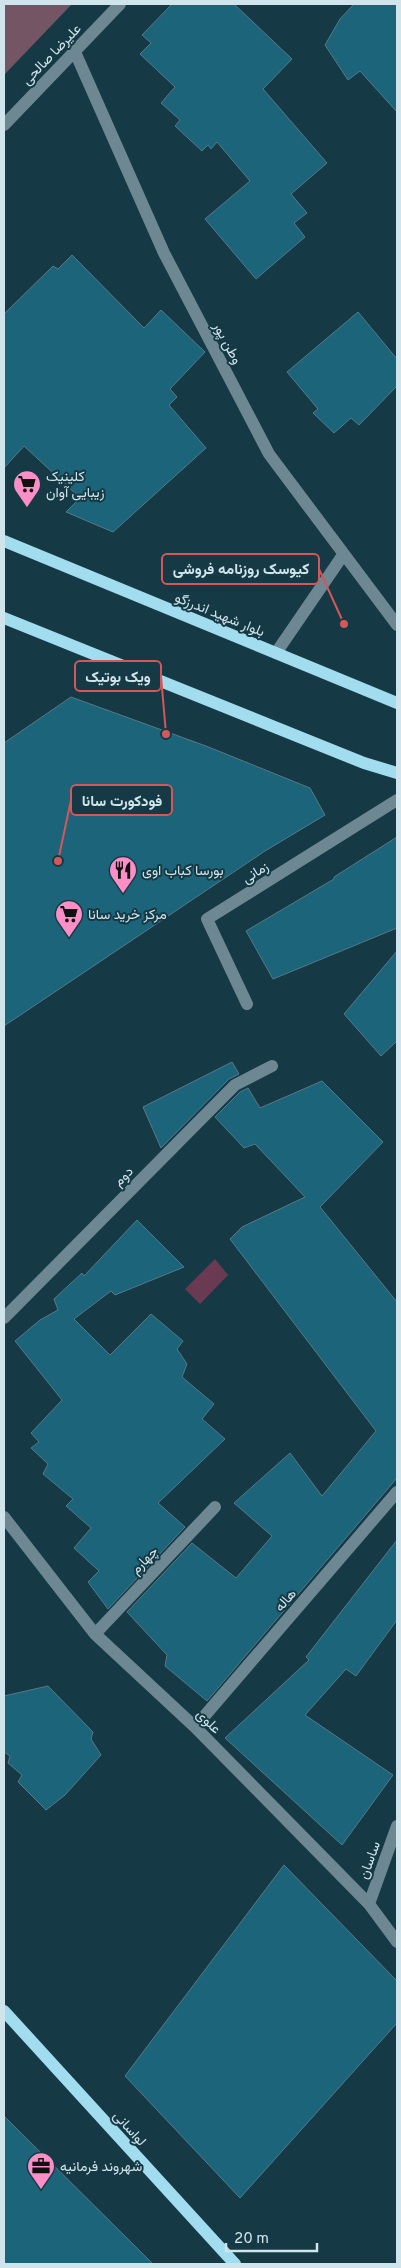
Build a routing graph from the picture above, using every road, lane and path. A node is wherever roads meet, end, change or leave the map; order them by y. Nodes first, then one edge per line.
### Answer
1 (120, 4) edge
2 (75, 52) junction
3 (4, 125) edge
4 (4, 541) edge
5 (343, 555) junction
6 (4, 618) edge
7 (397, 624) edge
8 (276, 653) junction
9 (397, 703) edge
10 (397, 773) edge
11 (397, 800) edge
12 (247, 1004) dead end
13 (272, 1066) dead end
14 (4, 1318) edge
15 (397, 1492) edge
16 (215, 1507) dead end
17 (4, 1518) edge
18 (95, 1634) junction
19 (195, 1727) junction
20 (397, 1826) edge
21 (369, 1904) junction
22 (397, 1942) edge
23 (4, 2011) edge
24 (235, 2264) edge

1 - 2 street, علیرضا صالحی
2 - 3 street, علیرضا صالحی
2 - 5 street, وطن پور
4 - 8 main road, بلوار شهید اندرزگو
5 - 7 street, وطن پور
5 - 8 street
6 - 10 main road
8 - 9 main road, بلوار شهید اندرزگو
11 - 12 street, زمانی
13 - 14 street, دوم
15 - 19 street, هاله
16 - 18 street, چهارم
17 - 18 street, علوی
18 - 19 street, علوی
19 - 21 street, علوی
20 - 21 street, ساسان
21 - 22 street, علوی
23 - 24 main road, لواسانی

